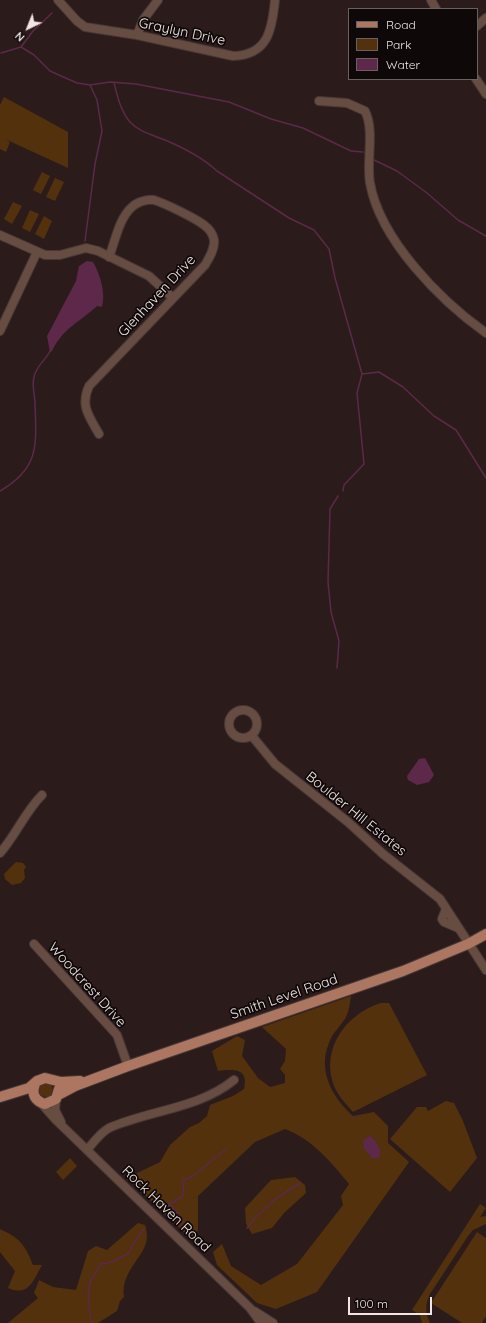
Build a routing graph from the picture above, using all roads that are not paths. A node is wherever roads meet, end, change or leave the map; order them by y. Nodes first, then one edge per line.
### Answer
1 (58, 0) edge
2 (158, 0) edge
3 (275, 0) edge
4 (486, 18) edge
5 (478, 25) edge
6 (137, 35) junction
7 (477, 80) edge
8 (486, 94) edge
9 (319, 102) dead end
10 (0, 235) edge
11 (38, 252) junction
12 (109, 257) junction
13 (173, 298) junction
14 (0, 331) edge
15 (486, 333) edge
16 (99, 434) dead end
17 (252, 736) dead end
18 (42, 795) dead end
19 (0, 853) edge
20 (486, 934) edge
21 (34, 944) dead end
22 (468, 944) junction
23 (486, 970) edge
24 (128, 1066) junction
25 (54, 1080) junction
26 (234, 1080) dead end
27 (88, 1082) junction
28 (35, 1084) junction
29 (0, 1097) edge
30 (57, 1097) junction
31 (39, 1102) junction
32 (64, 1128) junction
33 (87, 1150) junction
34 (250, 1308) junction
35 (261, 1323) edge
36 (273, 1323) edge

1 - 6 street, Graylyn Drive
2 - 6 street
3 - 6 street, Graylyn Drive
4 - 5 street
7 - 8 street
9 - 15 street
10 - 11 street
11 - 12 street
11 - 14 street
12 - 13 street
12 - 13 street, Glenhaven Drive
13 - 16 street, Glenhaven Drive
17 - 22 street, Boulder Hill Estates
18 - 19 street
20 - 22 main road, Smith Level Road
21 - 24 street, Woodcrest Drive
22 - 23 street, Boulder Hill Estates
22 - 24 main road, Smith Level Road
24 - 27 main road, Smith Level Road
25 - 27 main road, Smith Level Road
25 - 28 main road
25 - 30 main road
26 - 33 street
27 - 30 main road, Smith Level Road
28 - 29 main road
28 - 31 main road
29 - 31 main road
30 - 31 main road
30 - 32 street, Rock Haven Road
31 - 32 street, Rock Haven Road
32 - 33 street, Rock Haven Road
33 - 34 street, Rock Haven Road
34 - 35 street, Rock Haven Road
34 - 36 street, Rock Haven Road

